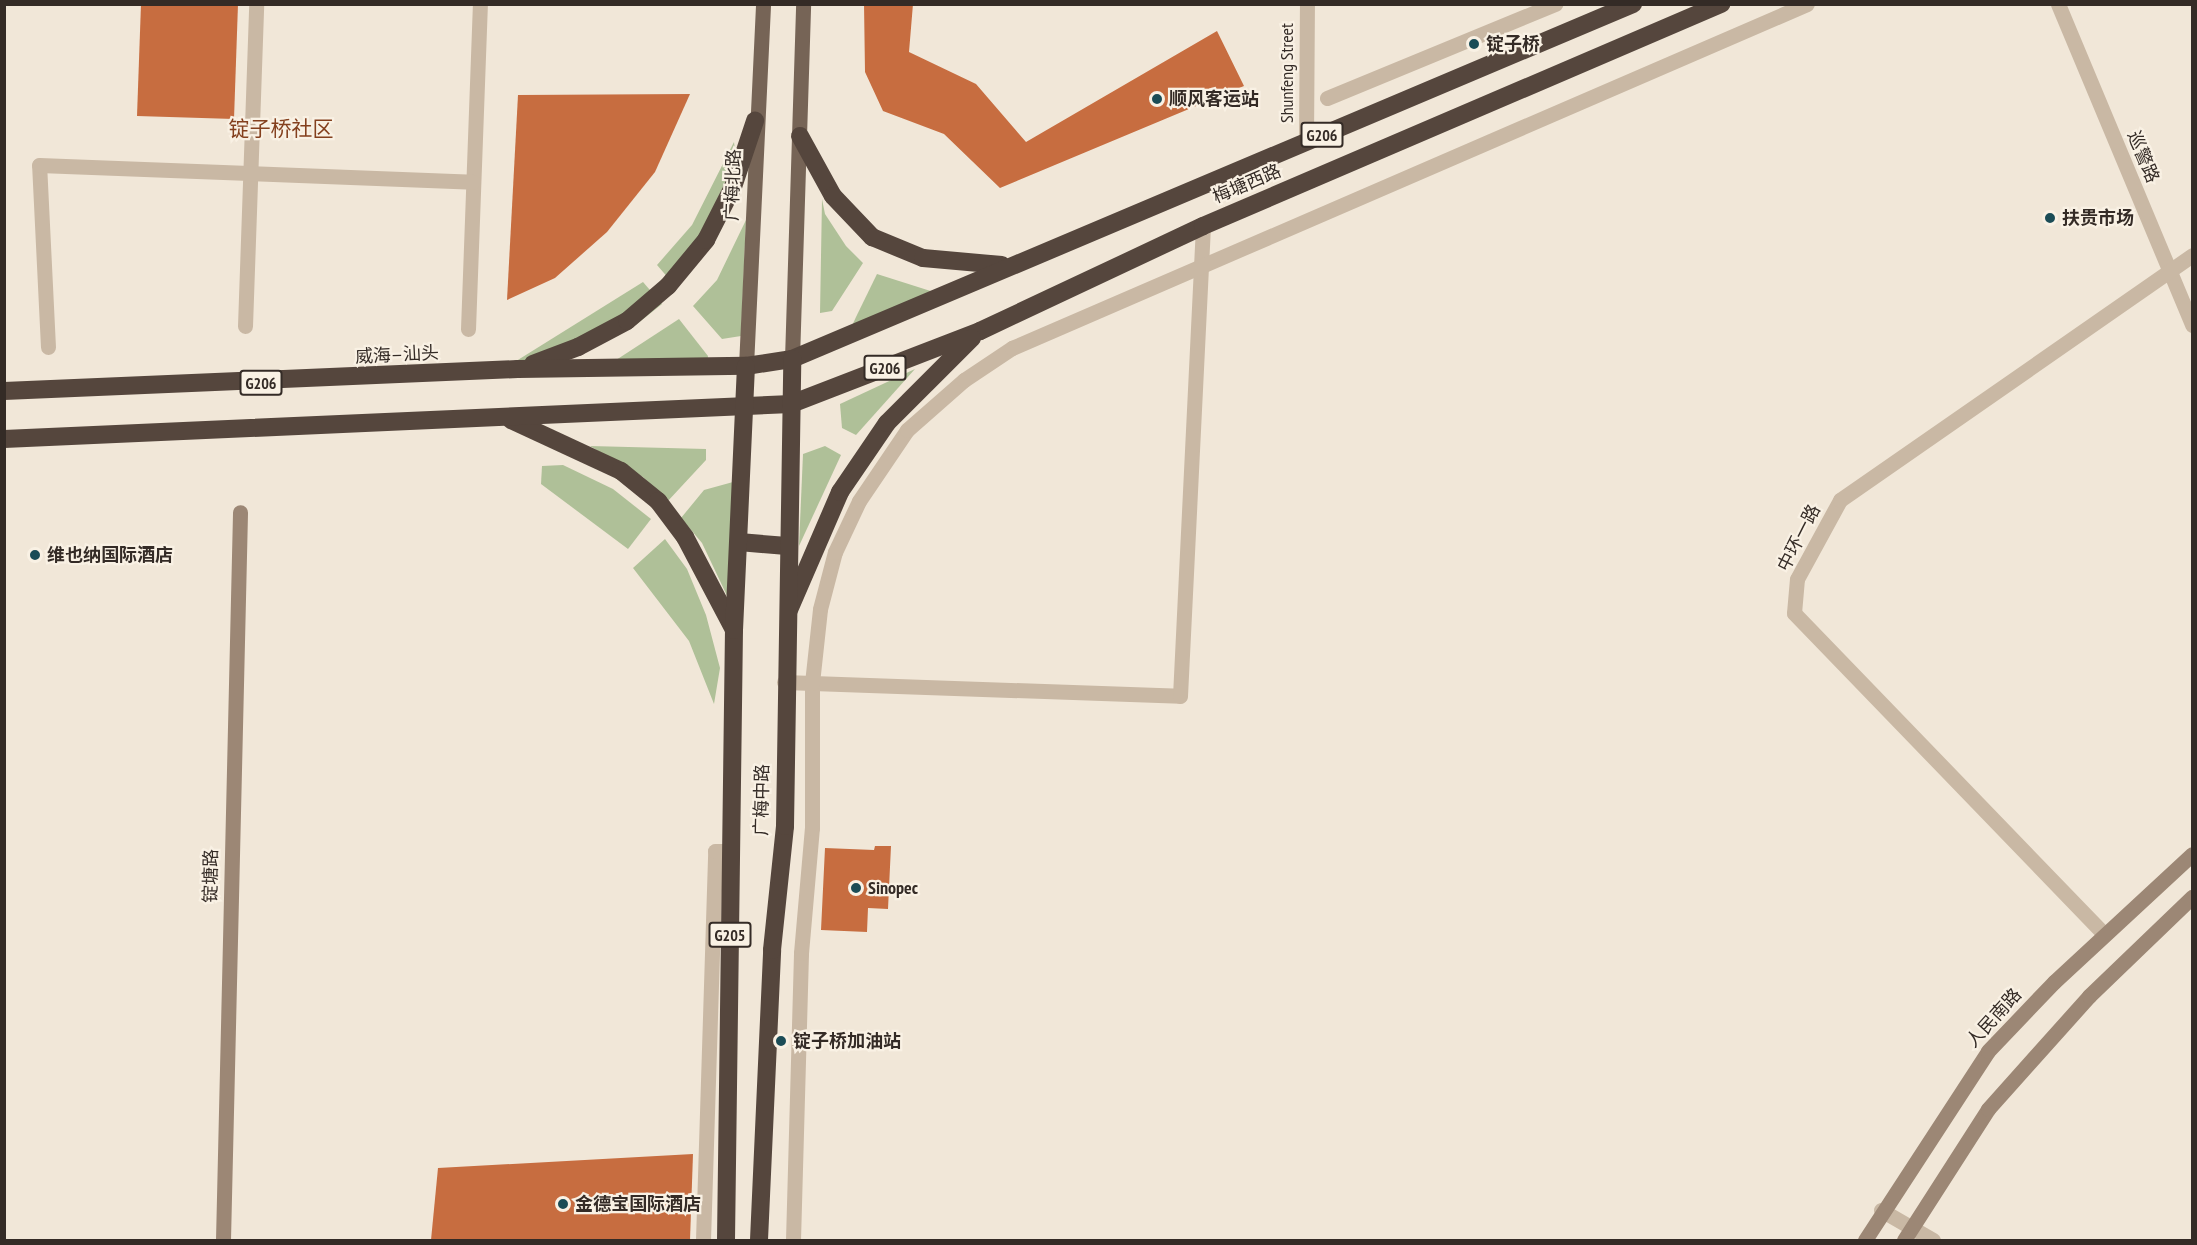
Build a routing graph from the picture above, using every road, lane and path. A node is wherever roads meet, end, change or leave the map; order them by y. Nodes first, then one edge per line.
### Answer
1 (256, 4) edge
2 (480, 4) edge
3 (763, 4) edge
4 (805, 4) edge
5 (1307, 4) edge
6 (1555, 4) edge
7 (1633, 4) edge
8 (1721, 4) edge
9 (1807, 4) edge
10 (2058, 4) edge
11 (1328, 98) dead end
12 (755, 121) junction
13 (800, 136) junction
14 (1306, 141) junction
15 (250, 176) junction
16 (473, 182) junction
17 (1203, 226) junction
18 (2193, 255) edge
19 (1010, 265) junction
20 (1199, 267) junction
21 (2170, 270) junction
22 (2193, 325) edge
23 (245, 326) dead end
24 (468, 329) dead end
25 (980, 331) junction
26 (48, 347) dead end
27 (792, 359) junction
28 (747, 366) junction
29 (518, 369) junction
30 (4, 392) edge
31 (791, 404) junction
32 (745, 406) junction
33 (505, 418) junction
34 (4, 439) edge
35 (240, 512) dead end
36 (739, 542) junction
37 (787, 546) junction
38 (784, 623) junction
39 (734, 630) junction
40 (783, 682) junction
41 (812, 683) junction
42 (731, 851) junction
43 (2193, 854) edge
44 (2193, 897) edge
45 (2104, 934) junction
46 (1881, 1210) junction
47 (1907, 1235) edge
48 (223, 1240) edge
49 (703, 1240) edge
50 (726, 1240) edge
51 (759, 1240) edge
52 (793, 1240) edge
53 (1865, 1240) edge
54 (1934, 1240) edge

1 - 15 street
2 - 16 street
3 - 12 main road, 广梅北路
4 - 13 main road
5 - 14 street, Shunfeng Street
6 - 11 street
7 - 14 highway, 梅塘西路 / G206
8 - 17 highway, 梅塘西路 / G206
9 - 20 street
10 - 21 street, 巡警路
12 - 28 main road, 广梅北路
12 - 29 highway
13 - 19 highway
13 - 27 main road
14 - 19 highway, 梅塘西路 / G206
15 - 16 street
15 - 23 street
15 - 26 street
16 - 24 street
17 - 20 street
17 - 25 highway, 梅塘西路 / G206
18 - 21 street, 中环一路
19 - 27 highway, 梅塘西路 / G206
20 - 41 street
20 - 41 street
21 - 22 street, 巡警路
21 - 45 street, 中环一路
25 - 31 highway, 梅塘西路 / G206
25 - 38 highway
27 - 28 highway, 威海—汕头 / G206
27 - 31 highway, 广梅中路 / G205
28 - 29 highway, 威海—汕头 / G206
28 - 32 highway, 广梅中路 / G205
29 - 30 highway, 威海—汕头 / G206
31 - 32 highway, G206
31 - 37 highway, 广梅中路 / G205
32 - 33 highway, G206
32 - 36 highway, 广梅中路 / G205
33 - 34 highway, G206
33 - 39 highway
35 - 48 street, 锭塘路
36 - 37 highway
36 - 39 highway, 广梅中路 / G205
37 - 38 highway, 广梅中路 / G205
38 - 40 highway, 广梅中路 / G205
39 - 42 highway, 广梅中路 / G205
40 - 41 street
40 - 51 highway, 广梅中路 / G205
41 - 52 street
42 - 49 street
42 - 50 highway, 广梅中路 / G205
43 - 45 street, 人民南路
44 - 47 street
45 - 46 street, 人民南路
46 - 47 street
46 - 53 street, 人民南路
47 - 54 street

